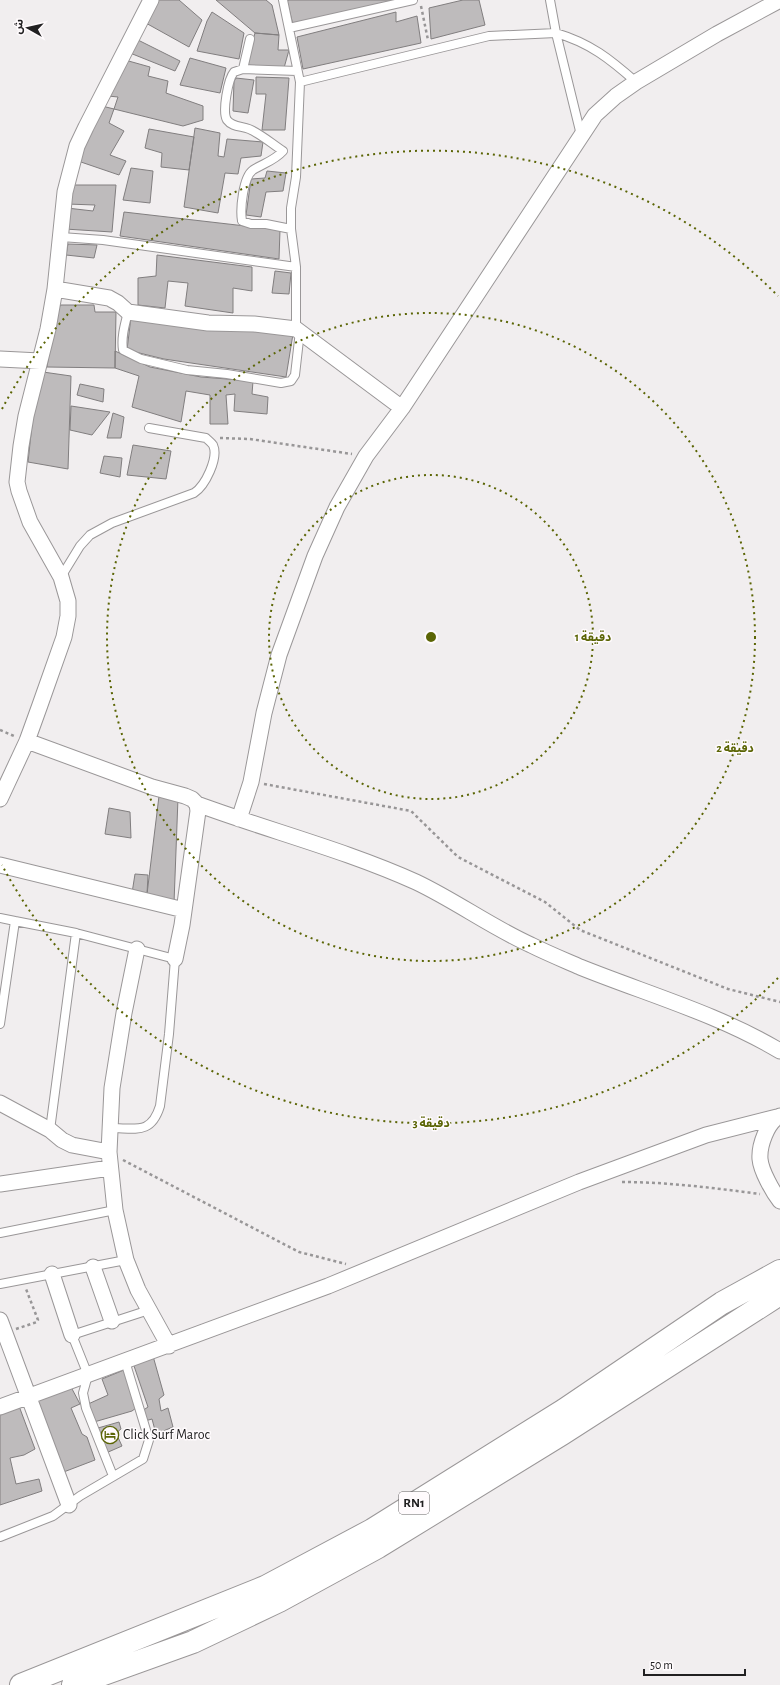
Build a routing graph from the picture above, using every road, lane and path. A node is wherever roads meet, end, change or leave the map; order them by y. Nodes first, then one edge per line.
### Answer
1 (151, 0) edge
2 (283, 0) edge
3 (413, 0) edge
4 (420, 0) edge
5 (550, 0) edge
6 (780, 0) edge
7 (289, 28) junction
8 (556, 33) junction
9 (250, 39) dead end
10 (430, 50) junction
11 (243, 69) junction
12 (297, 71) junction
13 (300, 82) junction
14 (636, 82) junction
15 (581, 135) junction
16 (283, 151) junction
17 (298, 152) junction
18 (291, 229) junction
19 (61, 237) junction
20 (296, 268) junction
21 (55, 289) junction
22 (128, 312) junction
23 (298, 330) junction
24 (0, 359) edge
25 (40, 361) junction
26 (402, 408) junction
27 (148, 428) dead end
28 (206, 438) junction
29 (366, 456) junction
30 (61, 577) junction
31 (26, 741) junction
32 (251, 782) junction
33 (0, 799) edge
34 (197, 804) junction
35 (239, 819) junction
36 (0, 865) edge
37 (184, 910) junction
38 (0, 918) edge
39 (14, 921) junction
40 (76, 933) junction
41 (137, 949) junction
42 (175, 959) junction
43 (780, 1002) edge
44 (0, 1024) edge
45 (780, 1051) edge
46 (0, 1103) edge
47 (778, 1116) edge
48 (110, 1128) junction
49 (50, 1130) junction
50 (109, 1152) junction
51 (110, 1168) junction
52 (616, 1182) dead end
53 (0, 1184) edge
54 (778, 1199) edge
55 (114, 1210) junction
56 (0, 1233) edge
57 (126, 1260) junction
58 (93, 1267) junction
59 (369, 1269) junction
60 (780, 1271) edge
61 (52, 1274) junction
62 (22, 1280) junction
63 (0, 1284) edge
64 (780, 1294) edge
65 (149, 1310) junction
66 (112, 1321) junction
67 (2, 1327) edge
68 (72, 1335) junction
69 (169, 1346) junction
70 (125, 1361) junction
71 (88, 1375) junction
72 (30, 1395) junction
73 (0, 1407) edge
74 (112, 1476) junction
75 (70, 1505) junction
76 (0, 1536) edge
77 (21, 1685) edge
78 (74, 1685) edge

1 - 19 street
2 - 7 lane
3 - 7 lane
4 - 10 path
5 - 8 lane
6 - 14 street
7 - 12 lane
8 - 10 lane
8 - 14 lane
8 - 15 lane
9 - 11 lane
10 - 13 lane
11 - 12 lane
11 - 16 lane
12 - 13 lane
13 - 17 lane
14 - 15 street
15 - 26 street
16 - 17 lane
16 - 18 lane
17 - 18 lane
18 - 20 lane
19 - 20 lane
19 - 21 street
20 - 23 lane
21 - 22 street
21 - 25 street
22 - 23 street
22 - 23 lane
23 - 26 street
24 - 25 street
25 - 30 street
26 - 29 street
27 - 28 lane
28 - 29 path
28 - 30 lane
29 - 32 street
30 - 31 street
31 - 33 street
31 - 34 street
32 - 35 street
32 - 43 path
34 - 35 street
34 - 37 street
35 - 45 street
36 - 37 street
37 - 42 street
38 - 39 lane
39 - 40 lane
39 - 44 lane
40 - 41 lane
40 - 49 lane
41 - 42 lane
41 - 48 street
42 - 48 lane
46 - 49 street
47 - 54 street
47 - 59 street
48 - 50 street
49 - 50 street
50 - 51 street
50 - 59 path
51 - 53 street
51 - 55 street
52 - 54 path
55 - 56 lane
55 - 57 street
57 - 58 lane
57 - 65 street
58 - 61 lane
58 - 66 street
59 - 69 street
60 - 77 highway, RN1
61 - 62 lane
61 - 68 street
62 - 63 lane
62 - 67 path
64 - 78 highway, RN1
65 - 66 lane
65 - 69 street
66 - 68 lane
67 - 72 street
68 - 71 lane
69 - 70 street
70 - 71 street
70 - 74 lane
71 - 72 street
71 - 74 lane
72 - 73 street
72 - 75 street
74 - 75 lane
75 - 76 lane

